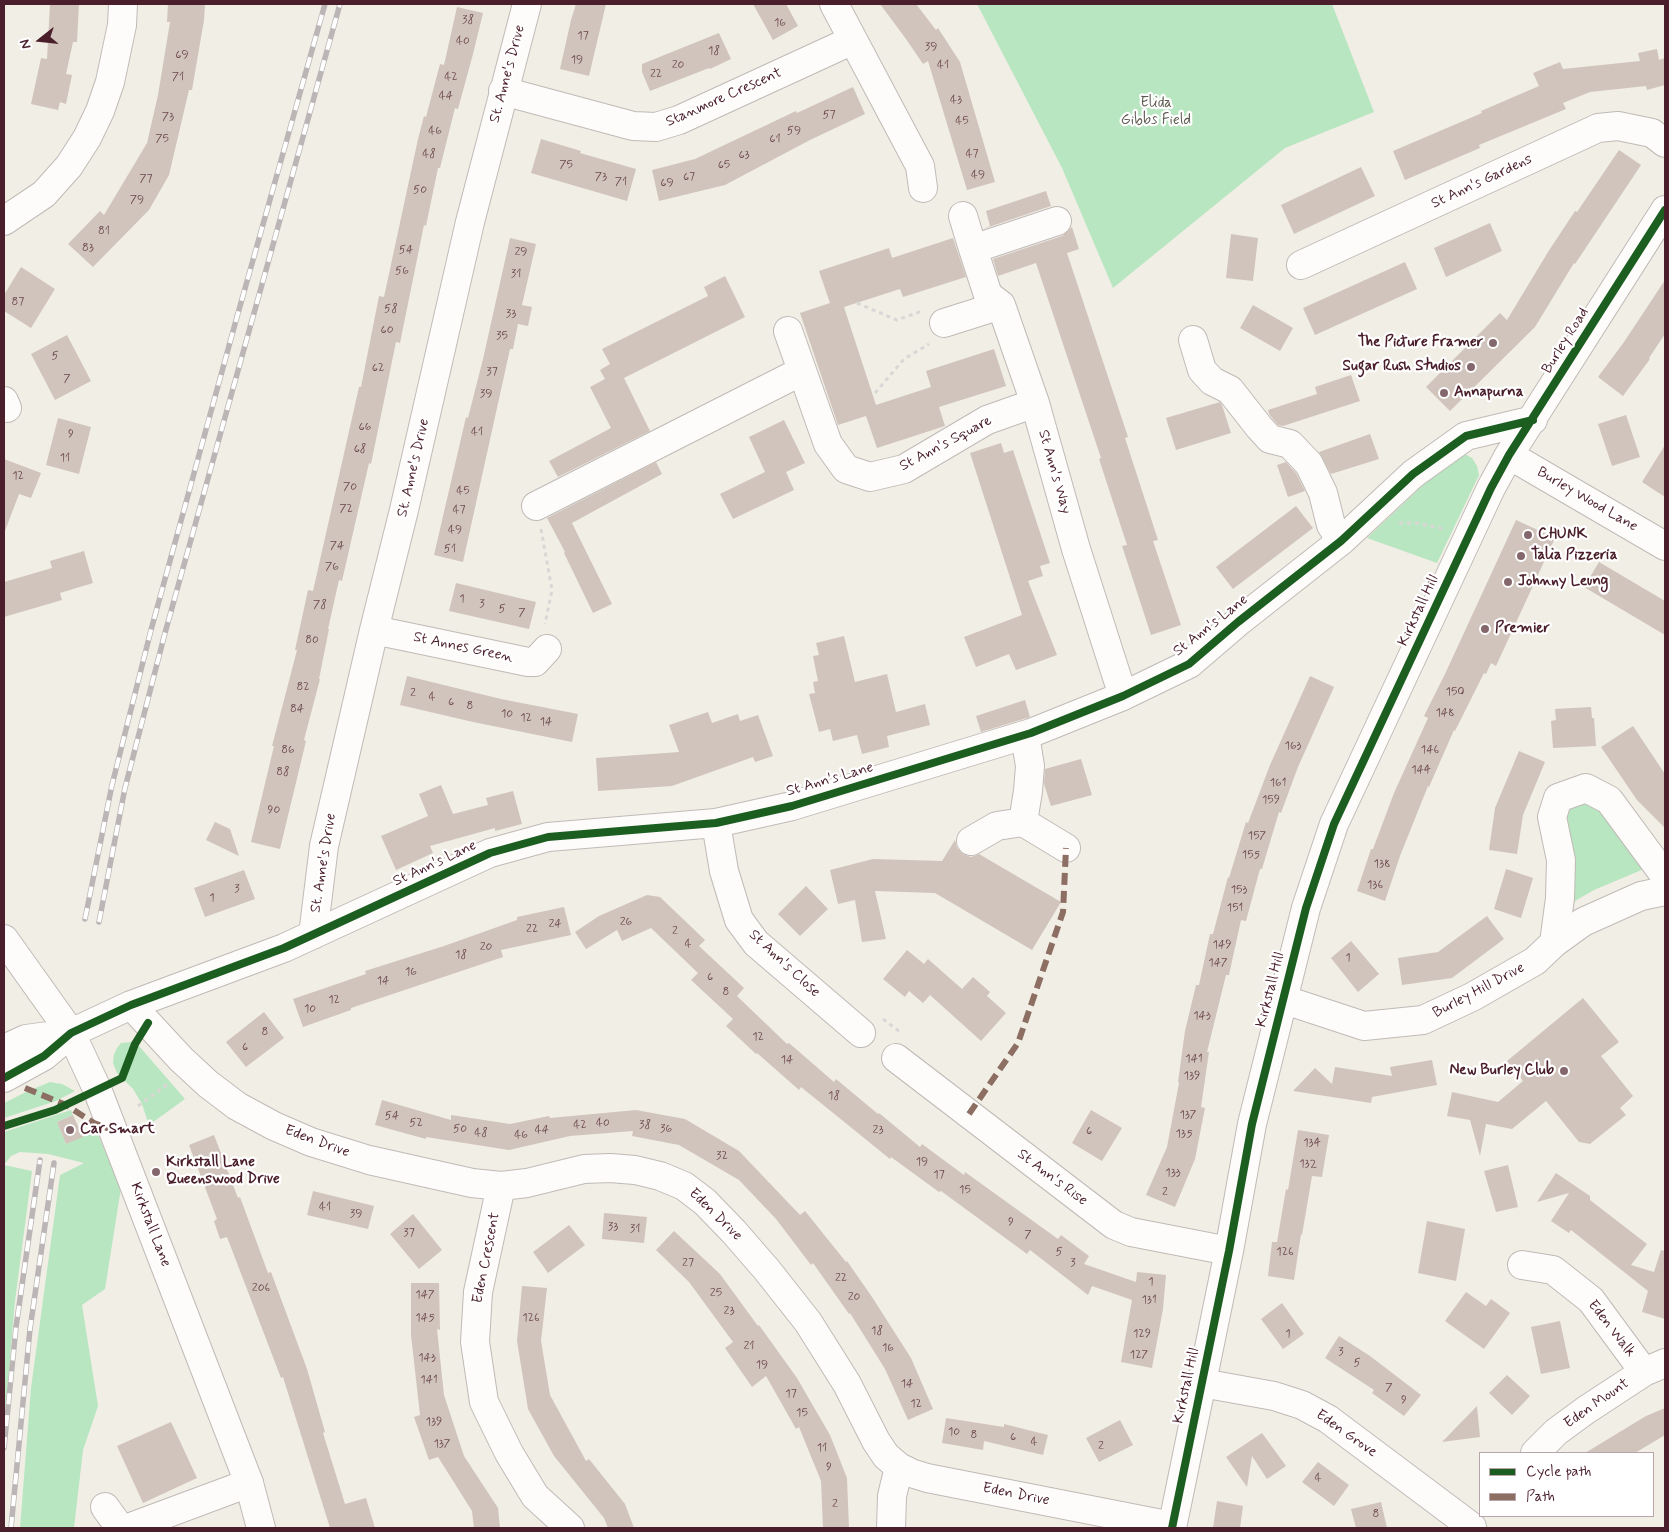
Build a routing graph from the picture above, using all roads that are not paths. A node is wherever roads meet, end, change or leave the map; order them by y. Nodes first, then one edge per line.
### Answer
1 (123, 4) edge
2 (527, 4) edge
3 (834, 4) edge
4 (852, 40) junction
5 (503, 91) junction
6 (1665, 143) edge
7 (923, 188) dead end
8 (1665, 210) edge
9 (963, 216) dead end
10 (4, 221) edge
11 (1057, 221) dead end
12 (973, 249) junction
13 (1301, 265) dead end
14 (1001, 305) junction
15 (944, 323) road end
16 (788, 331) dead end
17 (1193, 340) dead end
18 (802, 372) junction
19 (1035, 403) junction
20 (1532, 420) junction
21 (1509, 455) junction
22 (1491, 488) joint
23 (536, 506) road end
24 (1341, 541) junction
25 (1665, 546) edge
26 (374, 630) junction
27 (547, 649) road end
28 (1123, 696) junction
29 (1025, 735) junction
30 (1023, 822) junction
31 (716, 823) junction
32 (971, 841) dead end
33 (1066, 848) dead end
34 (1665, 876) edge
35 (1665, 891) edge
36 (313, 935) junction
37 (4, 939) edge
38 (1554, 943) junction
39 (1282, 999) junction
40 (131, 1005) junction
41 (71, 1033) junction
42 (861, 1033) dead end
43 (4, 1049) edge
44 (896, 1058) dead end
45 (4, 1078) edge
46 (501, 1186) junction
47 (1229, 1251) junction
48 (1522, 1264) dead end
49 (1655, 1367) edge
50 (1202, 1383) junction
51 (1536, 1452) edge
52 (899, 1467) junction
53 (249, 1483) junction
54 (536, 1496) junction
55 (1069, 1517) edge
56 (1475, 1524) edge
57 (1172, 1527) edge
58 (128, 1528) edge
59 (261, 1528) edge
60 (538, 1528) edge
61 (570, 1528) edge
62 (891, 1528) edge

1 - 10 street
2 - 5 street, St. Anne's Drive
3 - 4 street
4 - 5 street, Stanmore Crescent
4 - 7 street
5 - 26 street, St. Anne's Drive
6 - 13 street, St Ann's Gardens
8 - 20 street, Burley Road
9 - 12 street
11 - 12 street
12 - 14 street
14 - 15 street
14 - 19 street, St Ann's Way
16 - 18 street, St Ann's Square
17 - 24 street
18 - 19 street, St Ann's Square
18 - 23 street
19 - 28 street, St Ann's Way
20 - 21 street, Burley Road
20 - 24 street, St Ann's Lane
21 - 22 street, Burley Road
21 - 25 street, Burley Wood Lane
22 - 39 street, Kirkstall Hill
24 - 28 street, St Ann's Lane
26 - 27 street, St Annes Green
26 - 36 street, St. Anne's Drive
28 - 29 street, St Ann's Lane
29 - 30 street
29 - 31 street, St Ann's Lane
30 - 32 street
30 - 33 street
31 - 36 street, St Ann's Lane
31 - 42 street, St Ann's Close
34 - 38 street
35 - 38 street, Burley Hill Drive
36 - 40 street, St Ann's Lane
37 - 41 street, Kirkstall Lane
38 - 39 street, Burley Hill Drive
39 - 47 street, Kirkstall Hill
40 - 41 street, St Ann's Lane
40 - 46 street, Eden Drive
41 - 43 street
41 - 45 street
41 - 53 street, Kirkstall Lane
44 - 47 street, St Ann's Rise
46 - 52 street, Eden Drive
46 - 54 street, Eden Crescent
47 - 50 street, Kirkstall Hill
48 - 49 street, Eden Walk
49 - 51 street, Eden Mount
50 - 56 street, Eden Grove
50 - 57 street, Kirkstall Hill
52 - 55 street, Eden Drive
52 - 62 street
53 - 58 street
53 - 59 street, Kirkstall Lane
54 - 60 street, Eden Crescent
54 - 61 street, Eden Crescent
55 - 57 street, Eden Drive

